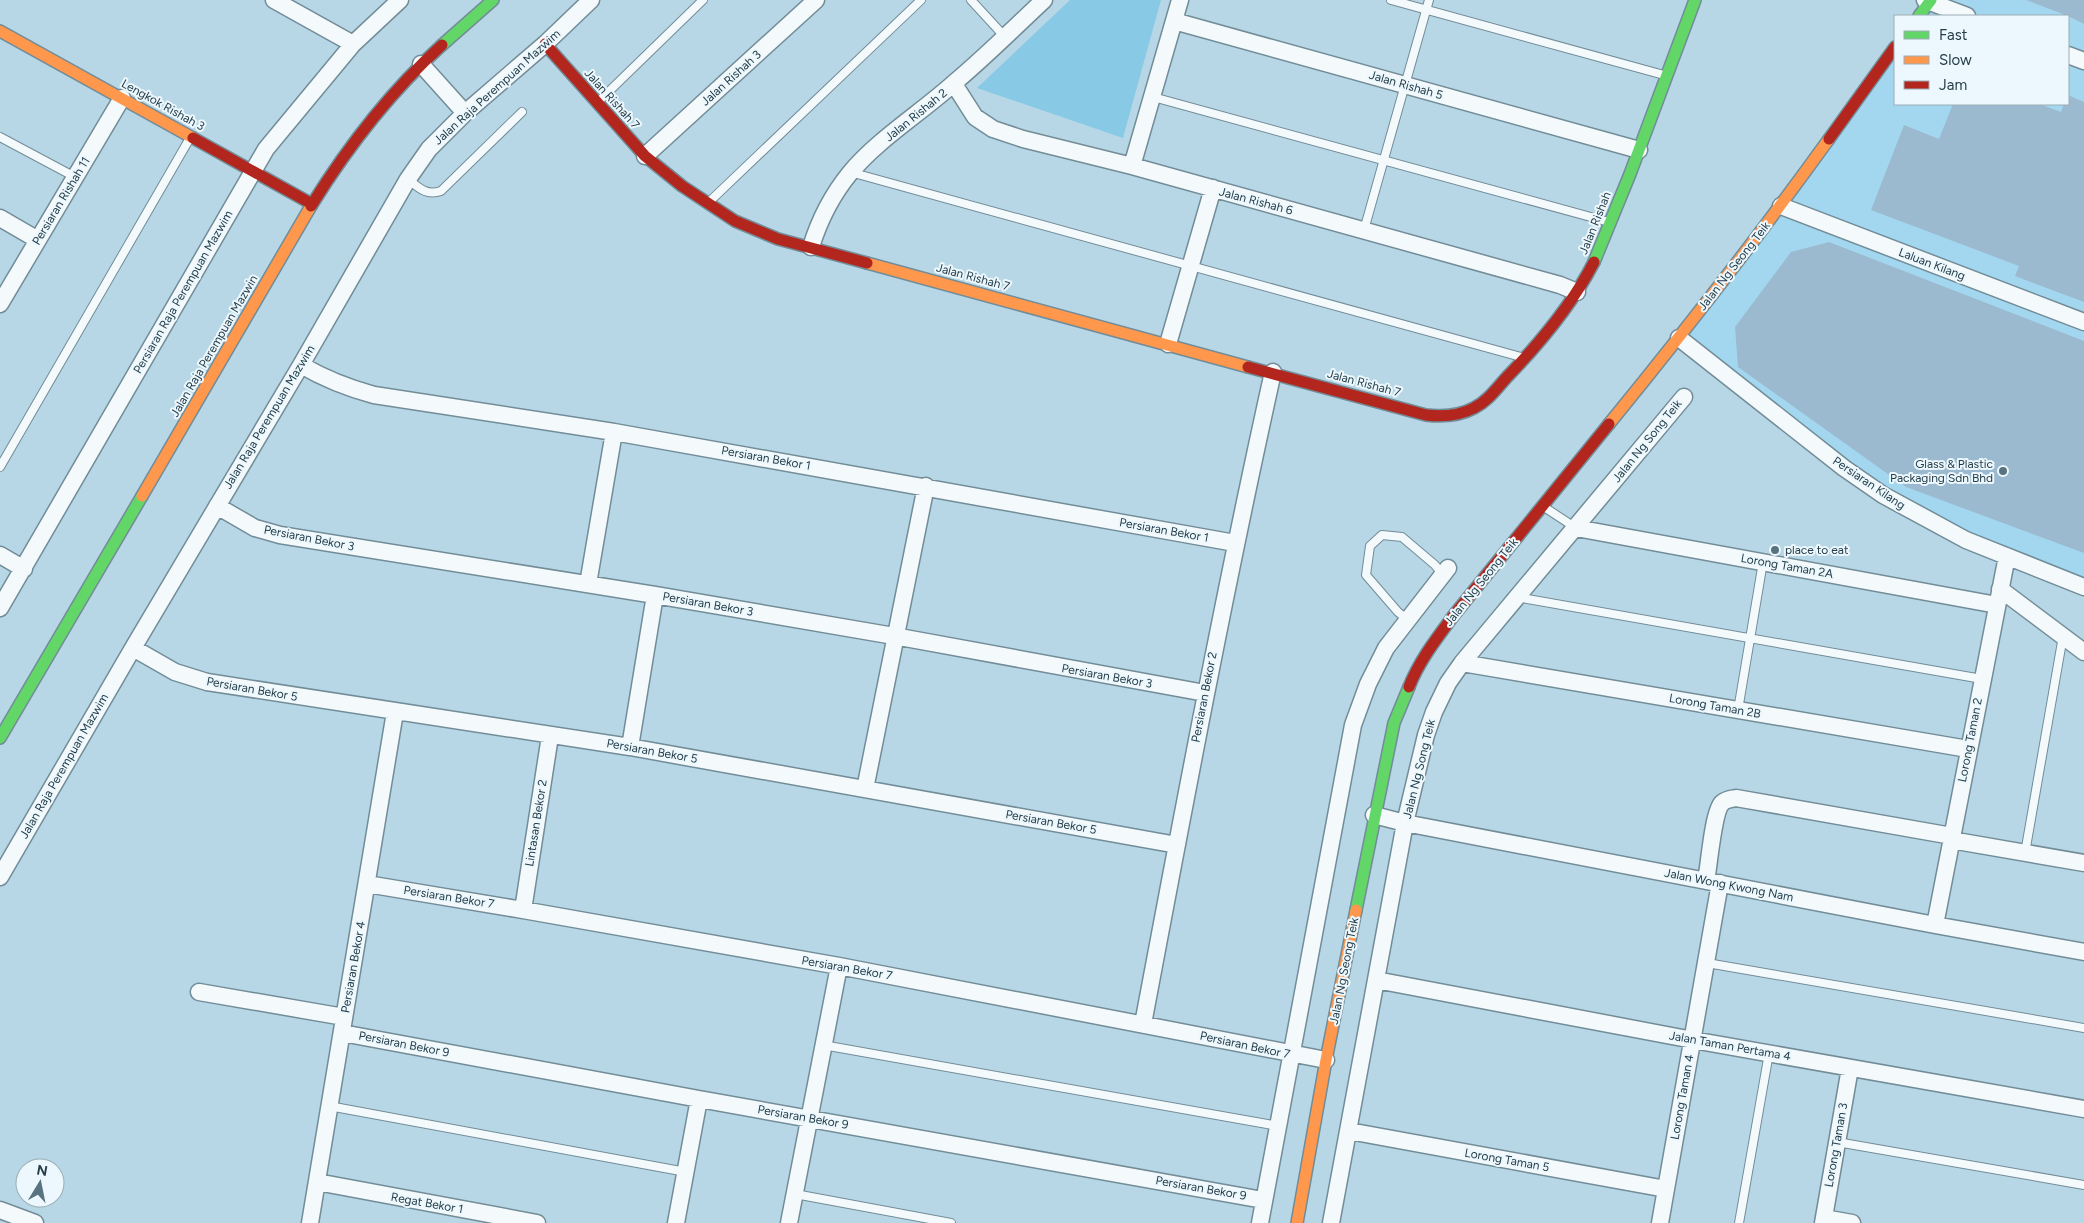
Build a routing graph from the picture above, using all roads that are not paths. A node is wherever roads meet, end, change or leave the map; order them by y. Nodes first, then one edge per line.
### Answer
1 (274, 0) edge
2 (400, 0) edge
3 (493, 0) edge
4 (591, 0) edge
5 (703, 0) edge
6 (816, 0) edge
7 (922, 0) edge
8 (971, 0) edge
9 (1044, 0) edge
10 (1180, 0) edge
11 (1391, 0) edge
12 (1429, 0) edge
13 (1693, 0) edge
14 (1928, 1) edge
15 (1427, 10) junction
16 (1920, 15) edge
17 (1964, 15) edge
18 (1174, 21) junction
19 (0, 31) edge
20 (1006, 36) junction
21 (353, 44) junction
22 (545, 44) junction
23 (1894, 48) edge
24 (2069, 55) edge
25 (2084, 61) edge
26 (421, 64) junction
27 (1668, 76) junction
28 (954, 84) junction
29 (1405, 85) junction
30 (1153, 97) junction
31 (122, 98) junction
32 (596, 103) junction
33 (522, 112) dead end
34 (465, 113) junction
35 (191, 136) junction
36 (0, 137) edge
37 (1639, 150) junction
38 (645, 156) junction
39 (1384, 160) junction
40 (1132, 166) junction
41 (253, 170) junction
42 (850, 172) junction
43 (75, 177) junction
44 (408, 179) junction
45 (1212, 188) junction
46 (708, 203) junction
47 (312, 204) junction
48 (1781, 206) junction
49 (0, 218) edge
50 (1611, 223) junction
51 (1364, 230) junction
52 (38, 240) junction
53 (811, 247) junction
54 (1191, 264) junction
55 (1577, 292) junction
56 (0, 304) edge
57 (2084, 322) edge
58 (1679, 338) junction
59 (1168, 344) junction
60 (1525, 358) junction
61 (301, 365) junction
62 (1273, 372) junction
63 (1684, 397) dead end
64 (1458, 416) joint
65 (614, 432) junction
66 (0, 467) edge
67 (926, 486) junction
68 (217, 506) junction
69 (1542, 506) junction
70 (1576, 528) junction
71 (1235, 543) junction
72 (0, 556) edge
73 (2007, 556) junction
74 (1763, 562) junction
75 (24, 569) junction
76 (1446, 571) joint
77 (588, 584) junction
78 (2084, 586) edge
79 (2000, 589) junction
80 (655, 595) junction
81 (1516, 597) junction
82 (1997, 605) junction
83 (0, 608) edge
84 (1408, 620) junction
85 (894, 636) junction
86 (2062, 636) junction
87 (1751, 638) junction
88 (132, 648) junction
89 (2084, 652) edge
90 (1462, 663) junction
91 (1982, 679) junction
92 (1204, 693) junction
93 (1738, 710) junction
94 (395, 712) junction
95 (550, 736) junction
96 (0, 738) edge
97 (630, 747) junction
98 (1968, 749) junction
99 (865, 789) junction
100 (1374, 815) junction
101 (1406, 823) junction
102 (1951, 838) junction
103 (1177, 844) junction
104 (2025, 853) junction
105 (2084, 863) edge
106 (0, 877) edge
107 (1713, 882) junction
108 (367, 884) junction
109 (523, 910) junction
110 (1935, 925) junction
111 (2084, 952) edge
112 (1707, 963) junction
113 (839, 966) junction
114 (1376, 980) junction
115 (199, 992) dead end
116 (1144, 1024) junction
117 (343, 1025) junction
118 (2084, 1028) edge
119 (1693, 1040) junction
120 (823, 1046) junction
121 (1768, 1054) junction
122 (1292, 1055) junction
123 (1326, 1060) junction
124 (1850, 1068) junction
125 (699, 1099) junction
126 (329, 1106) junction
127 (2084, 1109) edge
128 (810, 1118) junction
129 (1278, 1126) junction
130 (1349, 1132) junction
131 (1836, 1142) junction
132 (686, 1172) junction
133 (317, 1182) junction
134 (2084, 1185) edge
135 (1666, 1189) junction
136 (795, 1194) junction
137 (1264, 1200) junction
138 (0, 1210) edge
139 (1823, 1220) edge
140 (35, 1223) edge
141 (310, 1223) edge
142 (537, 1223) edge
143 (676, 1223) edge
144 (789, 1223) edge
145 (952, 1223) edge
146 (1260, 1223) edge
147 (1297, 1223) edge
148 (1331, 1223) edge
149 (1660, 1223) edge
150 (1739, 1223) edge
151 (1852, 1223) edge

1 - 21 street
2 - 21 street, Persiaran Raja Perempuan Mazwim
3 - 26 main road, Jalan Raja Perempuan Mazwin
4 - 22 street, Jalan Raja Perempuan Mazwim
5 - 32 lane
6 - 38 street, Jalan Rishah 3
7 - 46 lane
8 - 20 lane
9 - 20 street, Jalan Rishah 2
10 - 18 street
11 - 15 lane
12 - 15 lane
13 - 27 main road, Jalan Rishah
14 - 16 main road
14 - 17 street
15 - 27 lane
15 - 29 lane
18 - 29 street, Jalan Rishah 5
18 - 30 street
19 - 31 main road, Lengkok Rishah 3
20 - 28 street, Jalan Rishah 2
21 - 41 street, Persiaran Raja Perempuan Mazwim
22 - 32 main road, Jalan Rishah 7
22 - 34 street, Jalan Raja Perempuan Mazwim
23 - 48 main road, Jalan Ng Seong Teik
24 - 25 street
26 - 34 street
26 - 47 main road, Jalan Raja Perempuan Mazwin
27 - 37 main road, Jalan Rishah
28 - 40 street, Jalan Rishah 6
28 - 42 street, Jalan Rishah 2
29 - 37 street, Jalan Rishah 5
29 - 39 lane
30 - 39 lane
30 - 40 street
31 - 35 main road, Lengkok Rishah 3
31 - 43 street, Persiaran Rishah 11
32 - 38 main road, Jalan Rishah 7
33 - 44 lane
34 - 44 street, Jalan Raja Perempuan Mazwim
35 - 41 main road, Lengkok Rishah 3
35 - 66 lane
36 - 43 lane
37 - 50 main road, Jalan Rishah
38 - 46 main road, Jalan Rishah 7
39 - 50 lane
39 - 51 lane
40 - 45 street, Jalan Rishah 6
41 - 47 main road, Lengkok Rishah 3
41 - 75 street, Persiaran Raja Perempuan Mazwim
42 - 53 street, Jalan Rishah 2
42 - 54 lane
43 - 52 street, Persiaran Rishah 11
44 - 61 street, Jalan Raja Perempuan Mazwim
45 - 51 street, Jalan Rishah 6
45 - 54 street
46 - 53 main road, Jalan Rishah 7
47 - 96 main road, Jalan Raja Perempuan Mazwin
48 - 57 street, Laluan Kilang
48 - 58 main road, Jalan Ng Seong Teik
49 - 52 street
50 - 55 main road, Jalan Rishah
51 - 55 street, Jalan Rishah 6
52 - 56 street, Persiaran Rishah 11
53 - 59 main road, Jalan Rishah 7
54 - 59 street
54 - 60 lane
55 - 60 main road, Jalan Rishah
58 - 69 main road, Jalan Ng Seong Teik
58 - 73 street, Persiaran Kilang
59 - 62 main road, Jalan Rishah 7
60 - 64 main road, Jalan Rishah
61 - 65 street, Persiaran Bekor 1
61 - 68 street, Jalan Raja Perempuan Mazwim
62 - 64 main road, Jalan Rishah 7
62 - 71 street, Persiaran Bekor 2
63 - 70 street, Jalan Ng Song Teik
65 - 67 street, Persiaran Bekor 1
65 - 77 street
67 - 71 street, Persiaran Bekor 1
67 - 85 street
68 - 77 street, Persiaran Bekor 3
68 - 88 street, Jalan Raja Perempuan Mazwim
69 - 70 lane
69 - 100 main road, Jalan Ng Seong Teik
70 - 74 street, Lorong Taman 2A
70 - 81 street, Jalan Ng Song Teik
71 - 92 street, Persiaran Bekor 2
72 - 75 street
73 - 78 street, Persiaran Kilang
73 - 79 street, Lorong Taman 2
74 - 82 street, Lorong Taman 2A
74 - 87 lane
75 - 83 street, Persiaran Raja Perempuan Mazwim
76 - 84 street
76 - 84 lane
77 - 80 street, Persiaran Bekor 3
79 - 82 street, Lorong Taman 2
79 - 86 street
80 - 85 street, Persiaran Bekor 3
80 - 97 street
81 - 87 lane
81 - 90 street, Jalan Ng Song Teik
82 - 91 street, Lorong Taman 2
84 - 122 street
85 - 92 street, Persiaran Bekor 3
85 - 99 street
86 - 89 street
86 - 104 lane
87 - 91 lane
87 - 93 lane
88 - 94 street, Persiaran Bekor 5
88 - 106 street, Jalan Raja Perempuan Mazwim
90 - 93 street, Lorong Taman 2B
90 - 101 street, Jalan Ng Song Teik
91 - 98 street, Lorong Taman 2
92 - 103 street, Persiaran Bekor 2
93 - 98 street, Lorong Taman 2B
94 - 95 street, Persiaran Bekor 5
94 - 108 street, Persiaran Bekor 4
95 - 97 street, Persiaran Bekor 5
95 - 109 street, Lintasan Bekor 2
97 - 99 street, Persiaran Bekor 5
98 - 102 street, Lorong Taman 2
99 - 103 street, Persiaran Bekor 5
100 - 101 street, Jalan Wong Kwong Nam
100 - 123 main road, Jalan Ng Seong Teik
101 - 107 street, Jalan Wong Kwong Nam
101 - 114 street, Jalan Ng Song Teik
102 - 104 street
102 - 107 street, Lorong Taman 4
102 - 110 street, Lorong Taman 2
103 - 116 street, Persiaran Bekor 2
104 - 105 street
107 - 110 street, Jalan Wong Kwong Nam
107 - 112 street, Lorong Taman 4
108 - 109 street, Persiaran Bekor 7
108 - 117 street, Persiaran Bekor 4
109 - 113 street, Persiaran Bekor 7
110 - 111 street, Jalan Wong Kwong Nam
112 - 118 lane
112 - 119 street, Lorong Taman 4
113 - 116 street, Persiaran Bekor 7
113 - 120 street
114 - 119 street, Jalan Taman Pertama 4
114 - 130 street, Jalan Ng Song Teik
115 - 117 street, Persiaran Bekor 9
116 - 122 street, Persiaran Bekor 7
117 - 125 street, Persiaran Bekor 9
117 - 126 street, Persiaran Bekor 4
119 - 121 street, Jalan Taman Pertama 4
119 - 135 street, Lorong Taman 4
120 - 128 street
120 - 129 lane
121 - 124 street, Jalan Taman Pertama 4
121 - 150 lane
122 - 123 street, Persiaran Bekor 7
122 - 129 street
123 - 147 main road, Jalan Ng Seong Teik
124 - 127 street, Jalan Taman Pertama 4
124 - 131 street, Lorong Taman 3
125 - 128 street, Persiaran Bekor 9
125 - 132 street
126 - 132 lane
126 - 133 street, Persiaran Bekor 4
128 - 136 street
128 - 137 street, Persiaran Bekor 9
129 - 137 street
130 - 135 street, Lorong Taman 5
130 - 148 street, Jalan Ng Song Teik
131 - 134 lane
131 - 139 street, Lorong Taman 3
132 - 143 street
133 - 141 street, Persiaran Bekor 4
133 - 142 street, Regat Bekor 1
135 - 149 street, Lorong Taman 4
136 - 144 street
136 - 145 lane
137 - 146 street
138 - 140 street
139 - 151 street

